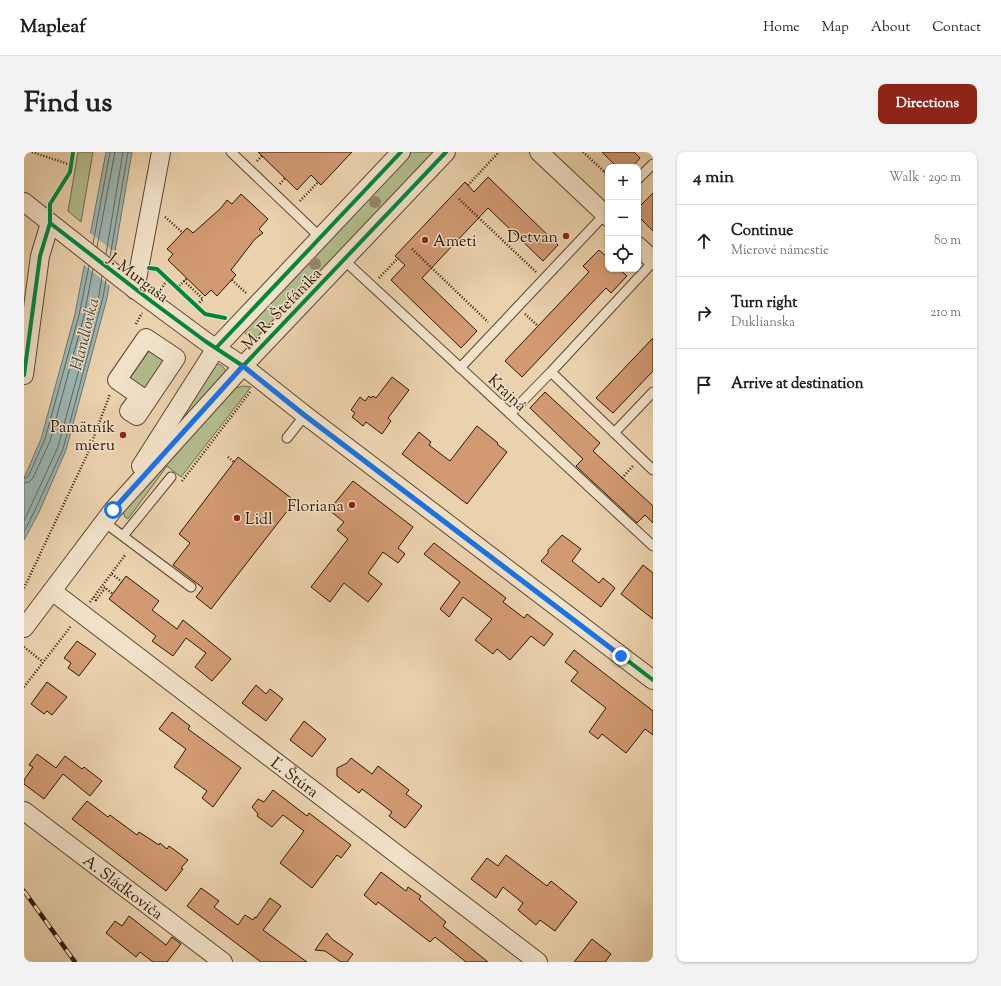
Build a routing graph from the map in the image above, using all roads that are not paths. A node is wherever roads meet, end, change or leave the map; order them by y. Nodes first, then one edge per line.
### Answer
1 (161, 152) edge
2 (231, 152) edge
3 (401, 152) edge
4 (446, 152) edge
5 (539, 152) edge
6 (653, 164) edge
7 (641, 176) edge
8 (24, 202) edge
9 (605, 212) edge
10 (605, 216) edge
11 (50, 223) junction
12 (321, 238) junction
13 (641, 249) edge
14 (344, 260) junction
15 (653, 261) edge
16 (130, 286) junction
17 (216, 348) junction
18 (243, 366) junction
19 (460, 368) junction
20 (551, 372) junction
21 (24, 375) edge
22 (653, 392) edge
23 (510, 414) junction
24 (304, 415) junction
25 (614, 433) junction
26 (287, 438) dead end
27 (653, 470) edge
28 (171, 477) dead end
29 (108, 516) junction
30 (123, 536) junction
31 (653, 546) edge
32 (191, 587) dead end
33 (52, 591) junction
34 (24, 628) edge
35 (653, 680) edge
36 (24, 811) edge
37 (223, 962) edge
38 (538, 962) edge

1 - 16 street
2 - 12 lane
3 - 12 street, M. R. Štefánika
4 - 14 street, M. R. Štefánika
5 - 9 street
6 - 7 lane
8 - 11 street, J. Murgaša
10 - 19 lane
11 - 16 street, J. Murgaša
11 - 21 street
12 - 17 street, M. R. Štefánika
13 - 15 street
14 - 18 street, M. R. Štefánika
14 - 19 lane, Krajná
15 - 20 lane
16 - 17 street, J. Murgaša
17 - 18 street, M. R. Štefánika
17 - 29 street
18 - 24 street
18 - 29 street
19 - 23 lane, Krajná
20 - 23 lane
20 - 25 lane
22 - 25 lane
23 - 31 lane, Krajná
24 - 26 lane
24 - 35 street
25 - 27 lane
28 - 30 lane
29 - 30 lane
29 - 33 street
30 - 32 lane
33 - 34 street
33 - 38 street, Ľ. Štúra
36 - 37 street, A. Sládkoviča

